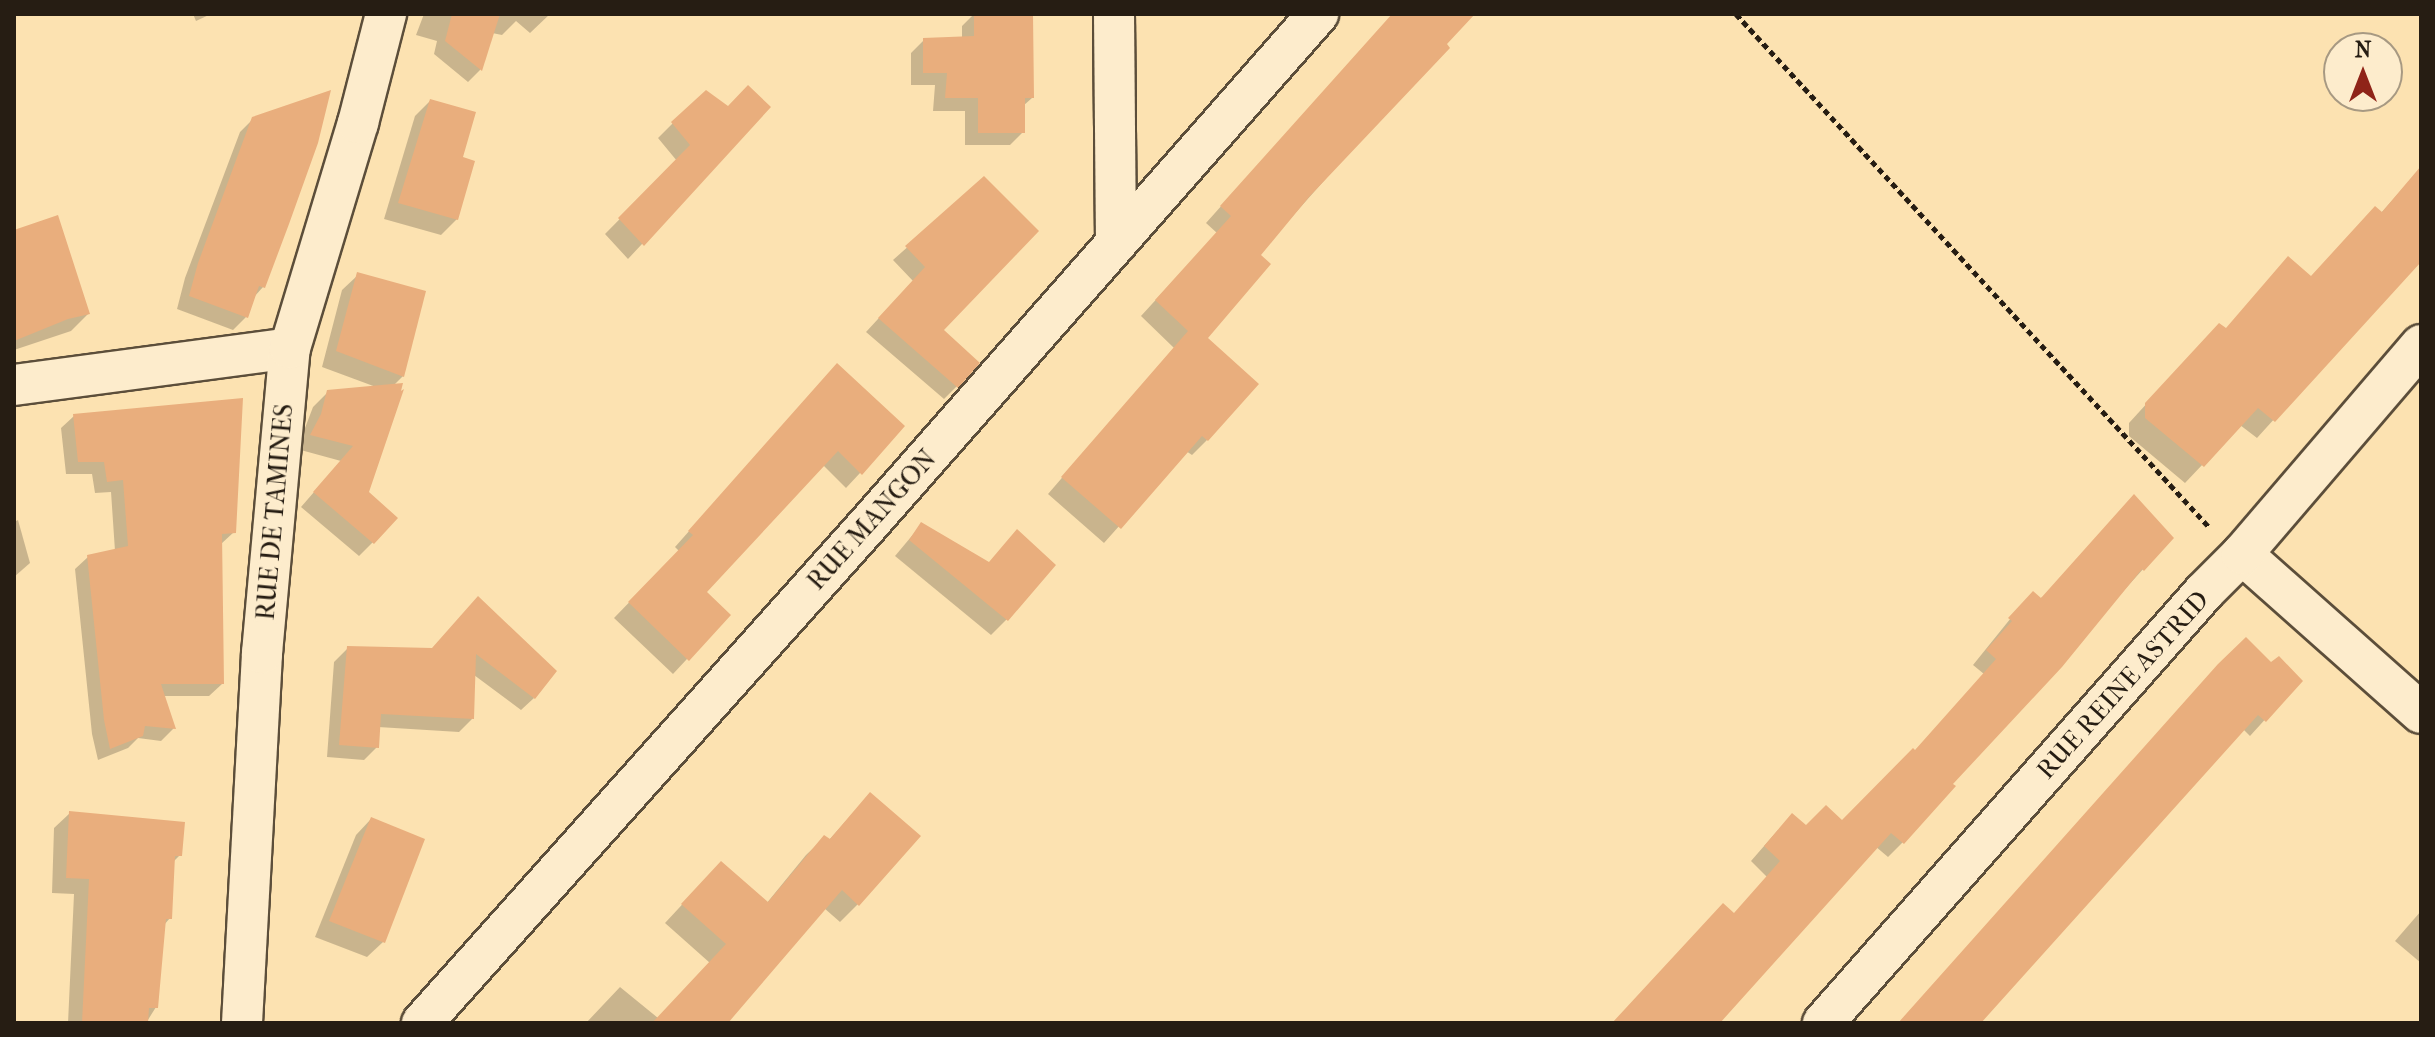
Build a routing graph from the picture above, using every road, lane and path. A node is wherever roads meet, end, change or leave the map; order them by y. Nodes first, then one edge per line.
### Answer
1 (386, 14) edge
2 (1114, 14) edge
3 (1318, 14) edge
4 (1736, 14) edge
5 (1116, 243) junction
6 (2421, 345) edge
7 (290, 348) junction
8 (14, 385) edge
9 (2211, 529) dead end
10 (2242, 554) junction
11 (2421, 713) edge
12 (242, 1023) edge
13 (422, 1023) edge
14 (1823, 1023) edge

1 - 7 street, RUE DE TAMINES
2 - 5 street
3 - 5 street, RUE MANGON
4 - 9 path
5 - 13 street, RUE MANGON
6 - 10 street, RUE REINE ASTRID
7 - 8 street
7 - 12 street, RUE DE TAMINES
10 - 11 street
10 - 14 street, RUE REINE ASTRID

